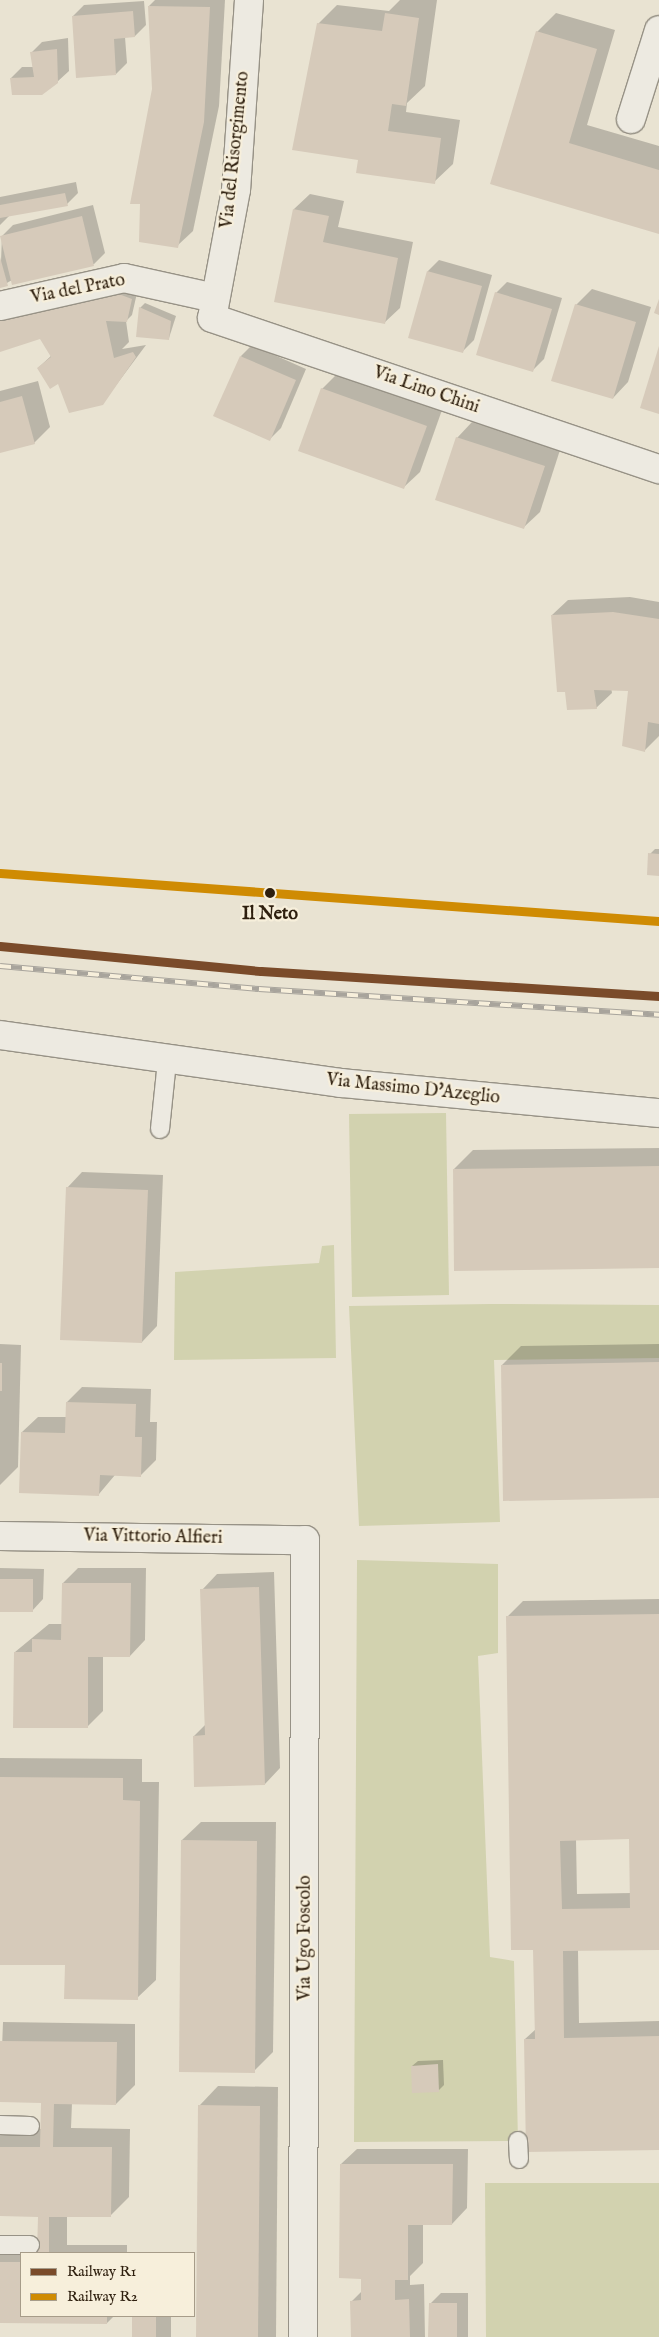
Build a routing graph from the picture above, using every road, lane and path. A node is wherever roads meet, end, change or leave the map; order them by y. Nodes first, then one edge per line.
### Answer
1 (249, 0) edge
2 (659, 30) edge
3 (631, 119) dead end
4 (215, 298) junction
5 (0, 306) edge
6 (659, 469) edge
7 (0, 1035) edge
8 (167, 1061) junction
9 (659, 1113) edge
10 (160, 1129) dead end
11 (0, 1536) edge
12 (305, 1540) joint
13 (0, 2125) edge
14 (30, 2126) dead end
15 (518, 2141) dead end
16 (519, 2159) dead end
17 (0, 2245) edge
18 (30, 2245) dead end
19 (303, 2337) edge

1 - 4 street, Via del Risorgimento
2 - 3 street
4 - 5 street, Via del Prato
4 - 6 street, Via Lino Chini
7 - 8 street, Via Massimo D'Azeglio
8 - 9 street, Via Massimo D'Azeglio
8 - 10 lane
11 - 12 street, Via Vittorio Alfieri
12 - 19 street, Via Ugo Foscolo
13 - 14 lane
15 - 16 lane
17 - 18 lane

